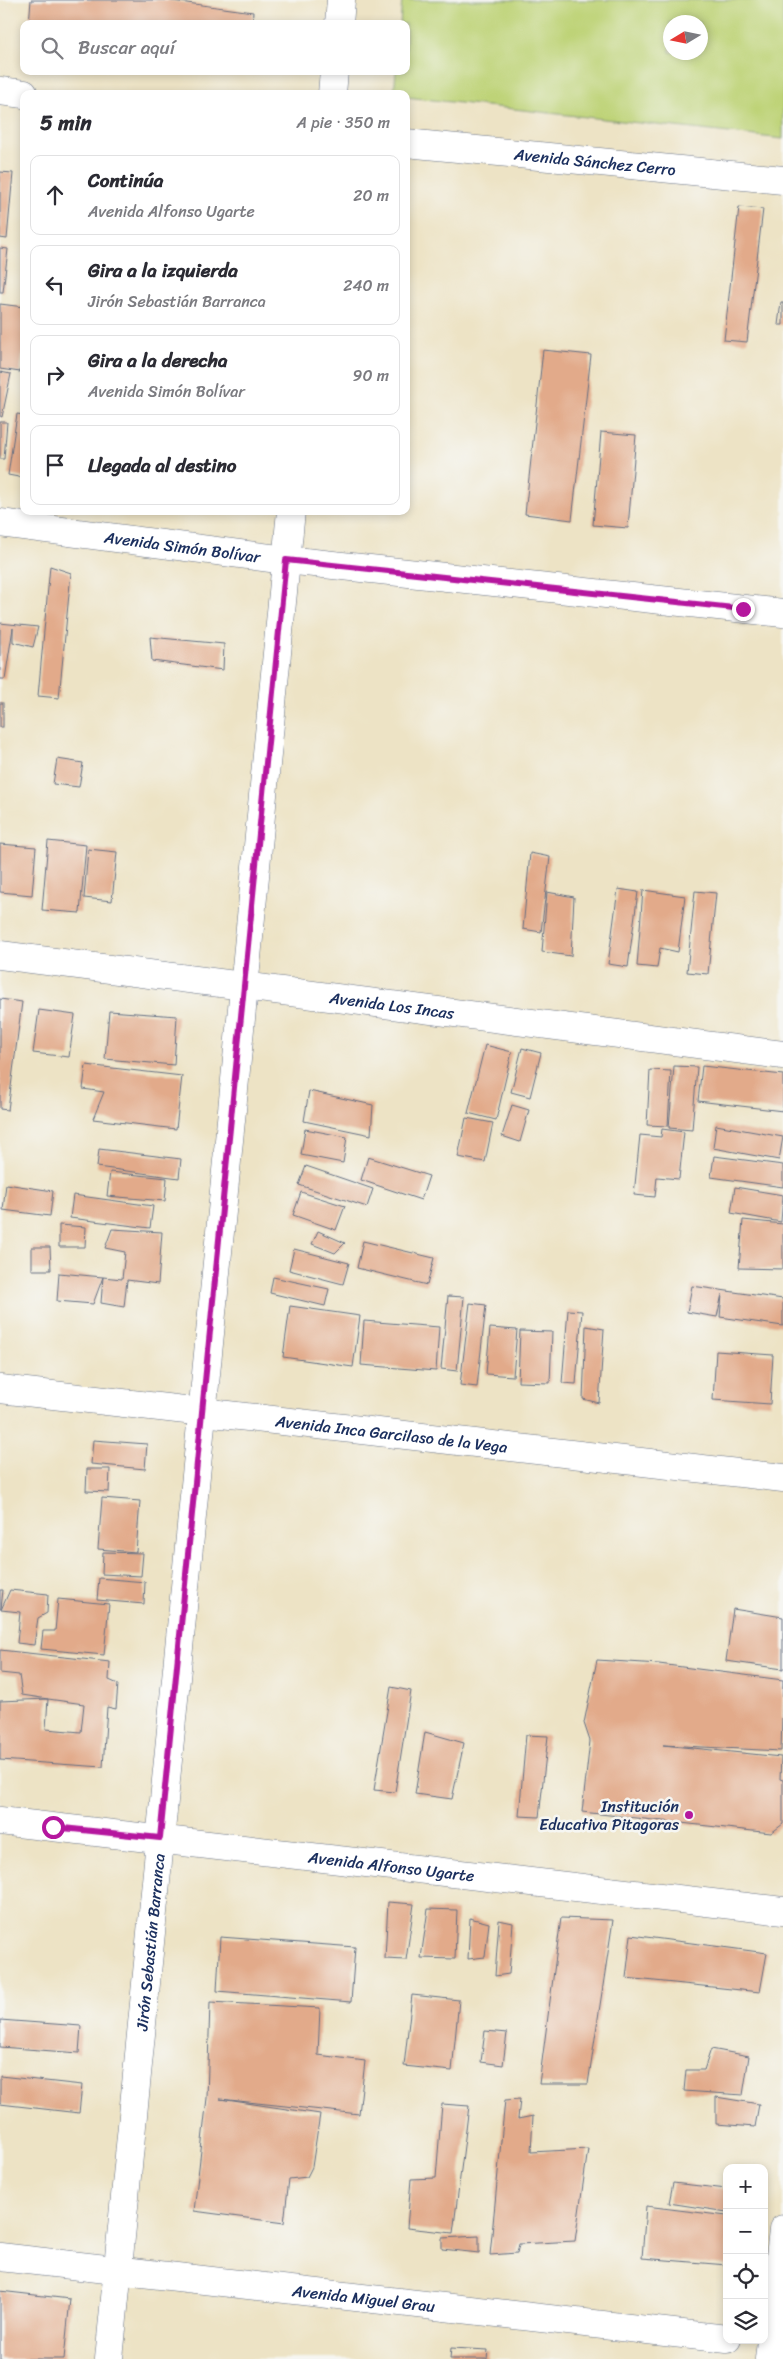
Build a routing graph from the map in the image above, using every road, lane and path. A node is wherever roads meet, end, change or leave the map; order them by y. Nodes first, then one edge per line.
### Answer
1 (341, 0) edge
2 (339, 20) edge
3 (334, 75) edge
4 (332, 90) edge
5 (0, 91) edge
6 (20, 94) edge
7 (410, 143) edge
8 (783, 180) edge
9 (291, 515) edge
10 (0, 522) edge
11 (286, 560) junction
12 (783, 613) edge
13 (0, 955) edge
14 (244, 987) junction
15 (783, 1055) edge
16 (0, 1389) edge
17 (202, 1413) junction
18 (783, 1478) edge
19 (0, 1822) edge
20 (160, 1838) junction
21 (783, 1911) edge
22 (783, 2229) edge
23 (0, 2257) edge
24 (118, 2269) junction
25 (723, 2339) edge
26 (754, 2344) edge
27 (774, 2349) edge
28 (109, 2359) edge

1 - 2 street
3 - 4 street
5 - 6 street
7 - 8 street, Avenida Sánchez Cerro
9 - 11 street, Jirón Sebastián Barranca
10 - 11 street, Avenida Simón Bolívar
11 - 12 street, Avenida Simón Bolívar
11 - 14 street, Jirón Sebastián Barranca
13 - 14 street, Avenida Los Incas
14 - 15 street, Avenida Los Incas
14 - 17 street, Jirón Sebastián Barranca
16 - 17 street, Avenida Inca Garcilaso de la Vega
17 - 18 street, Avenida Inca Garcilaso de la Vega
17 - 20 street, Jirón Sebastián Barranca
19 - 20 street, Avenida Alfonso Ugarte
20 - 21 street, Avenida Alfonso Ugarte
20 - 24 street, Jirón Sebastián Barranca
22 - 27 street
23 - 24 street, Avenida Miguel Grau
24 - 25 street, Avenida Miguel Grau
24 - 28 street, Jirón Sebastián Barranca
26 - 27 street

